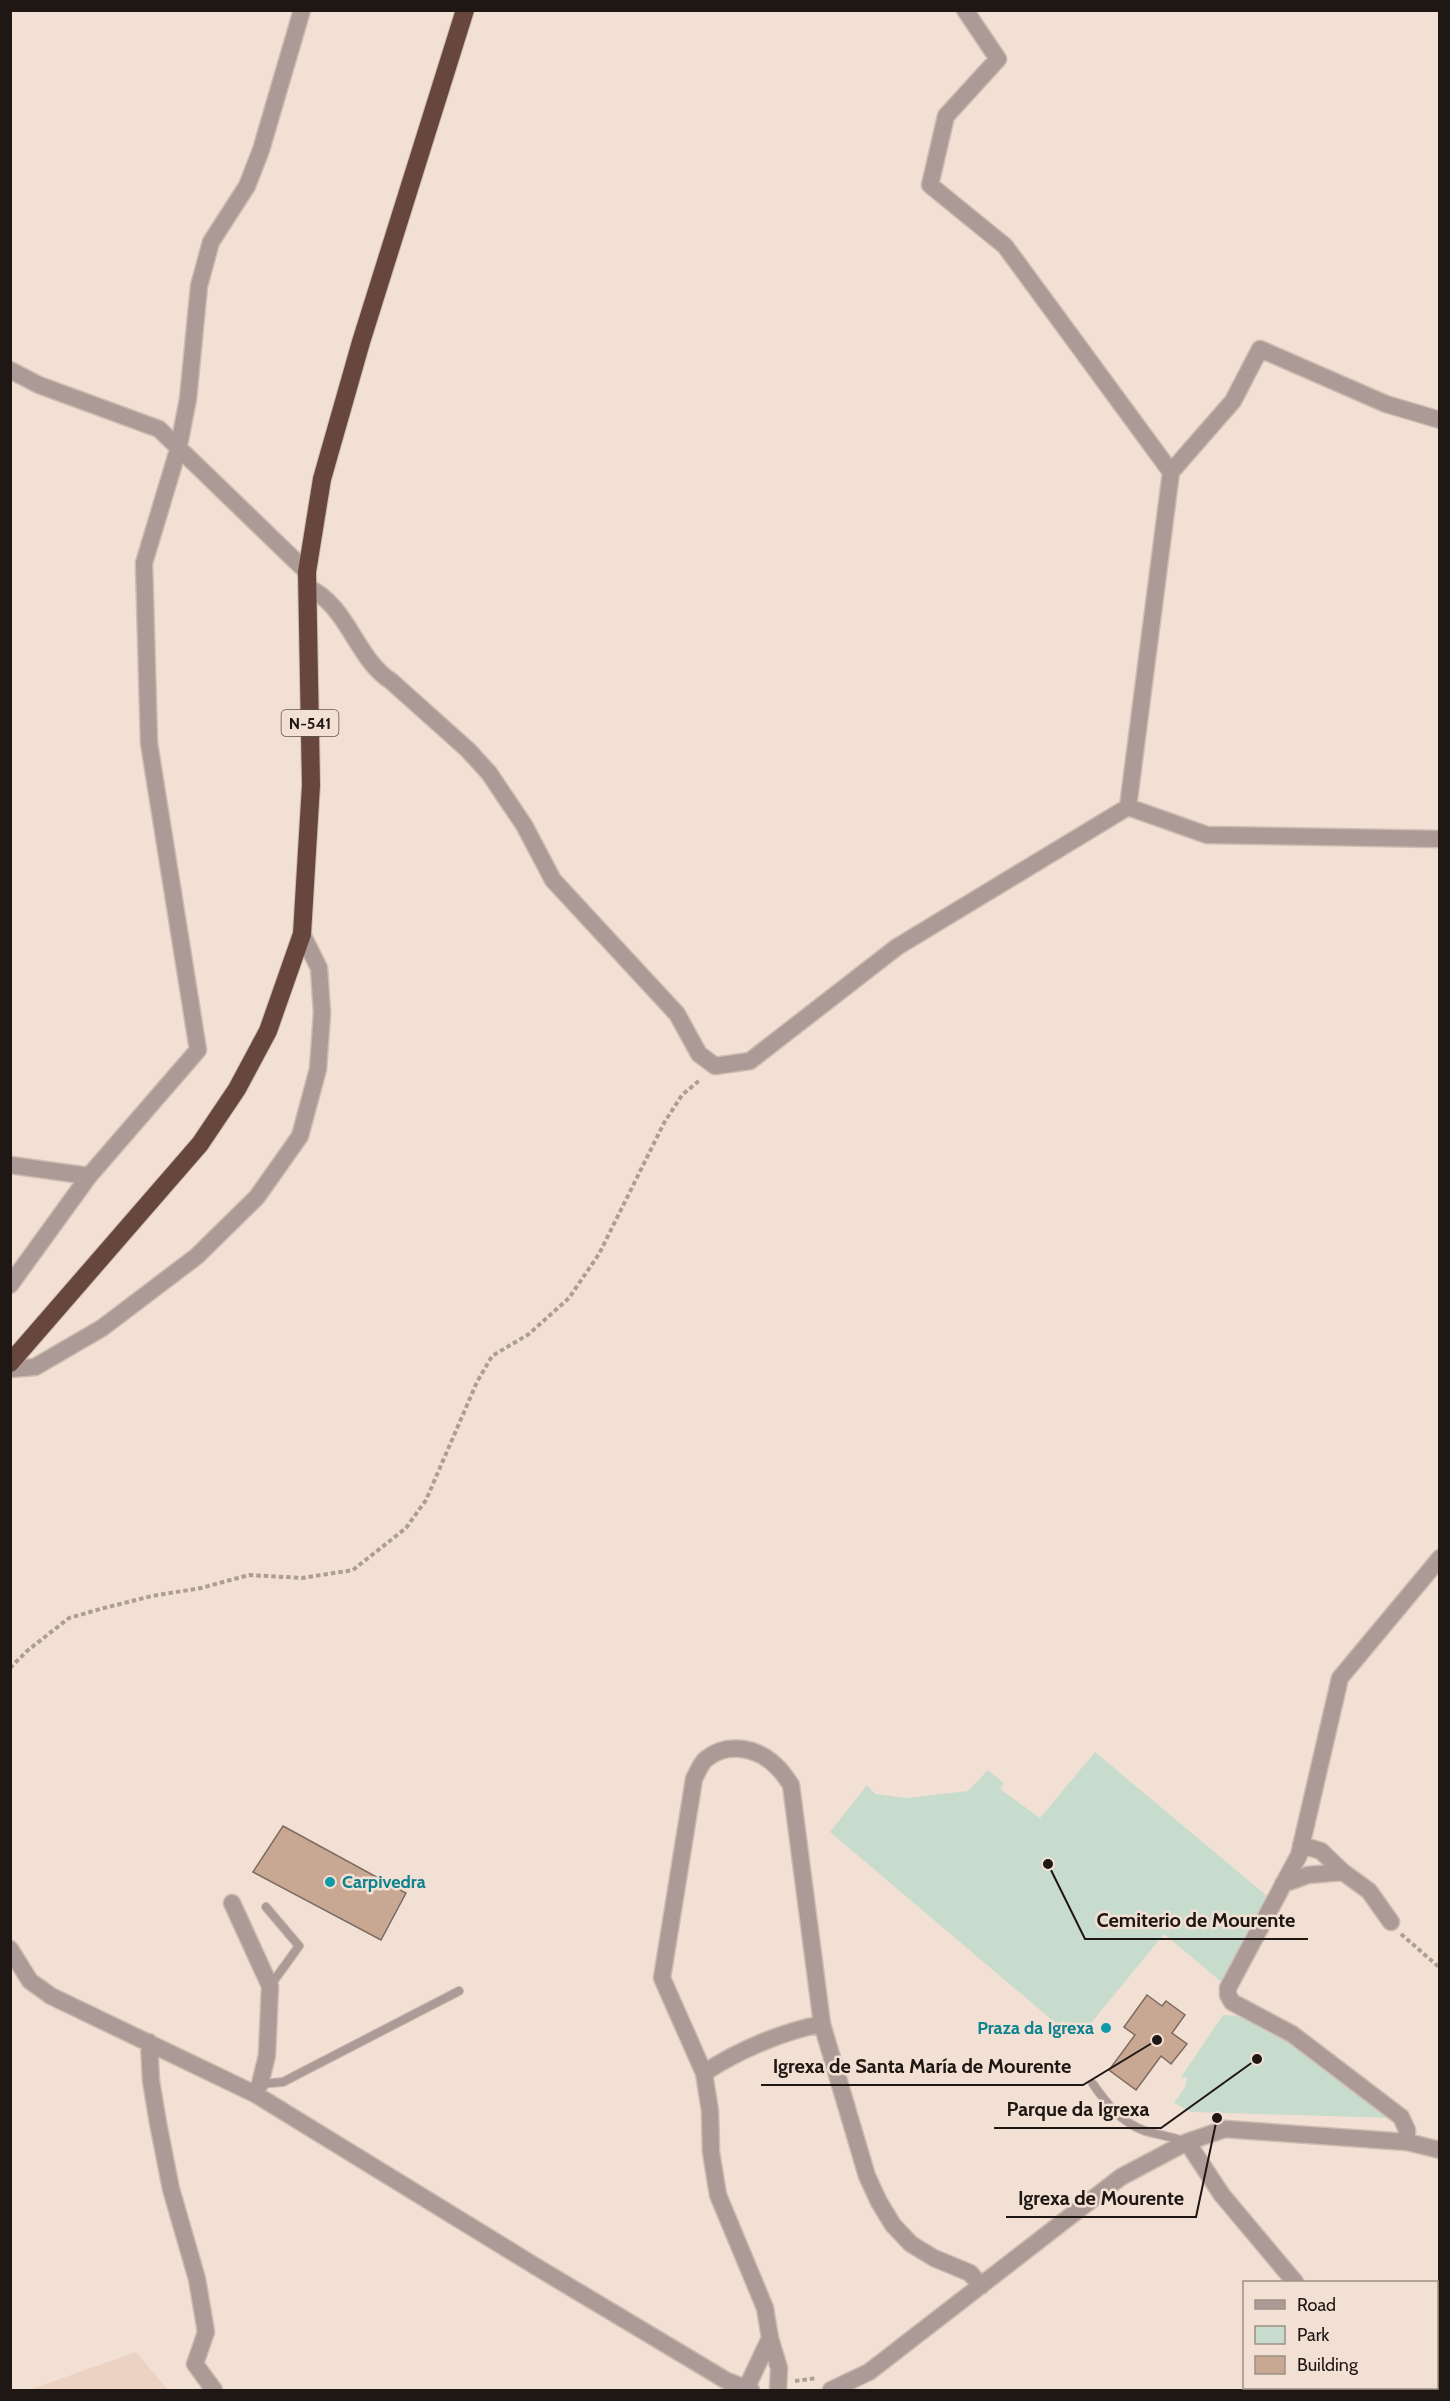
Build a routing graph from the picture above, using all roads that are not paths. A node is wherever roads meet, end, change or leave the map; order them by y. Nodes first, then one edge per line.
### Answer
1 (302, 10) edge
2 (465, 10) edge
3 (965, 10) edge
4 (10, 370) edge
5 (1440, 420) edge
6 (178, 450) junction
7 (1171, 472) junction
8 (307, 580) junction
9 (1128, 807) junction
10 (1440, 839) edge
11 (302, 934) junction
12 (10, 1165) edge
13 (89, 1176) junction
14 (10, 1285) edge
15 (10, 1363) edge
16 (10, 1369) edge
17 (1440, 1558) edge
18 (1301, 1845) junction
19 (1343, 1872) junction
20 (1283, 1884) junction
21 (232, 1903) dead end
22 (266, 1907) dead end
23 (1391, 1922) road end
24 (10, 1949) edge
25 (270, 1986) junction
26 (459, 1991) dead end
27 (822, 2024) junction
28 (149, 2042) junction
29 (704, 2073) junction
30 (1093, 2084) dead end
31 (258, 2089) junction
32 (1187, 2142) junction
33 (1407, 2142) junction
34 (1440, 2150) edge
35 (1293, 2281) edge
36 (981, 2286) junction
37 (770, 2338) junction
38 (748, 2390) edge
39 (214, 2391) edge
40 (777, 2391) edge
41 (831, 2391) edge

1 - 6 street
2 - 8 highway, N-541
3 - 7 street
4 - 6 street
5 - 7 street
6 - 8 street
6 - 13 street
7 - 9 street
8 - 9 street
8 - 11 highway, N-541
9 - 10 street
11 - 15 highway, N-541
11 - 16 street
12 - 13 street
13 - 14 street
17 - 18 street
18 - 19 street
18 - 20 street
19 - 20 street
19 - 23 street
20 - 33 street
21 - 25 street
22 - 25 lane
24 - 28 street
25 - 31 street
26 - 31 lane
27 - 29 street
27 - 29 street
27 - 36 street
28 - 31 street
28 - 39 street
29 - 37 street
30 - 32 lane
31 - 38 street
32 - 33 street
32 - 35 street
32 - 36 street
33 - 34 street
36 - 41 street
37 - 38 street
37 - 40 street

